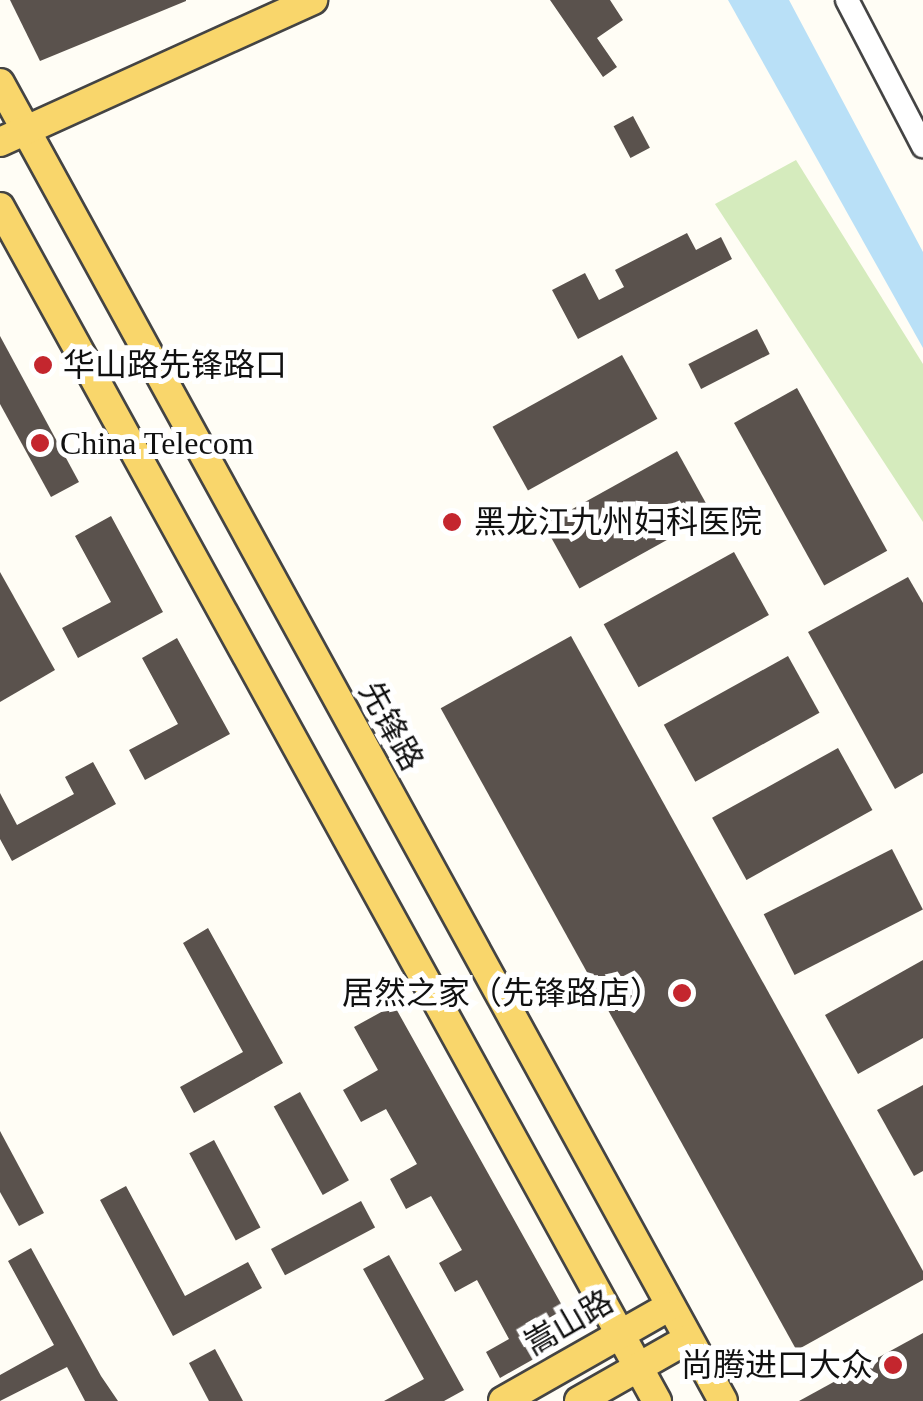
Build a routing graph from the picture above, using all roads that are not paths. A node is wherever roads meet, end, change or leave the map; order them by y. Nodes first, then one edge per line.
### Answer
1 (312, 0) edge
2 (847, 0) edge
3 (0, 83) edge
4 (8, 132) edge
5 (923, 146) edge
6 (0, 207) edge
7 (670, 1306) junction
8 (623, 1332) junction
9 (688, 1338) junction
10 (638, 1368) junction
11 (503, 1401) edge
12 (580, 1401) edge
13 (657, 1401) edge
14 (723, 1401) edge

1 - 4 main road
2 - 5 street
3 - 4 main road, 先锋路
4 - 7 main road, 先锋路
6 - 8 main road
7 - 8 main road, 嵩山路
7 - 9 main road, 先锋路
8 - 10 main road
8 - 11 main road, 嵩山路
9 - 10 main road
9 - 14 main road, 先锋路
10 - 12 main road
10 - 13 main road

